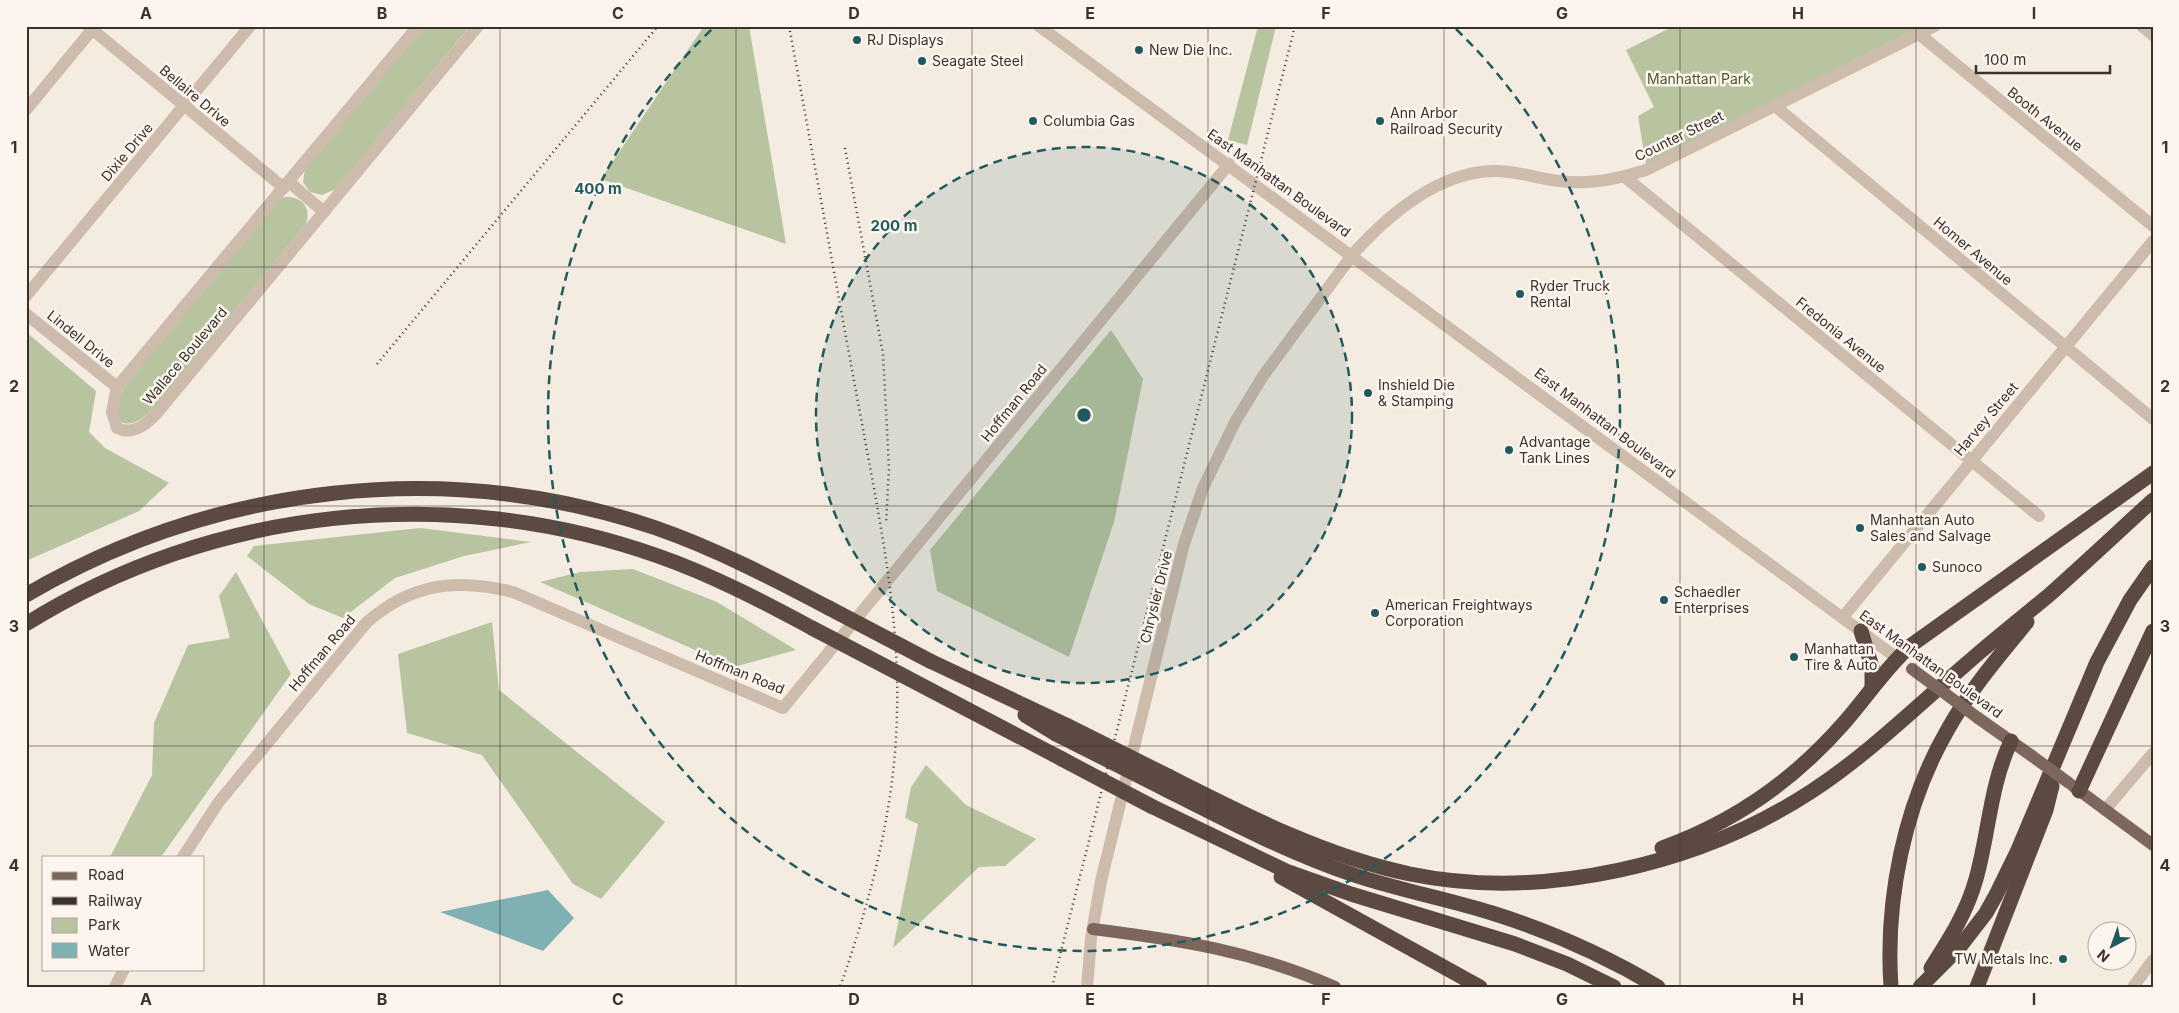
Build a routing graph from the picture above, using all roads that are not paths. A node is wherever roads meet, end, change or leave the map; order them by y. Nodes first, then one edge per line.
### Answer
1 (250, 26) edge
2 (418, 26) edge
3 (478, 26) edge
4 (1039, 26) edge
5 (1935, 26) edge
6 (2142, 26) edge
7 (92, 27) edge
8 (1919, 34) junction
9 (2153, 35) edge
10 (184, 106) junction
11 (1775, 106) junction
12 (26, 110) edge
13 (1228, 164) junction
14 (1625, 177) junction
15 (286, 185) junction
16 (324, 212) junction
17 (2153, 226) edge
18 (2153, 241) edge
19 (1353, 254) junction
20 (26, 296) edge
21 (26, 314) edge
22 (2065, 347) junction
23 (116, 387) junction
24 (2153, 419) edge
25 (1971, 461) junction
26 (2153, 473) edge
27 (2153, 500) edge
28 (2039, 516) dead end
29 (2153, 567) edge
30 (26, 595) edge
31 (2048, 595) junction
32 (1843, 617) junction
33 (26, 624) edge
34 (1861, 631) junction
35 (2153, 631) edge
36 (1897, 658) junction
37 (1872, 688) junction
38 (2011, 741) junction
39 (2062, 748) junction
40 (2153, 753) edge
41 (1167, 782) junction
42 (2074, 787) junction
43 (2105, 810) junction
44 (2153, 845) edge
45 (1240, 850) junction
46 (184, 856) edge
47 (1429, 877) junction
48 (1093, 928) junction
49 (2153, 960) edge
50 (124, 970) edge
51 (115, 987) edge
52 (1086, 987) edge
53 (1335, 987) edge
54 (1480, 987) edge
55 (1614, 987) edge
56 (1658, 987) edge
57 (1891, 987) edge
58 (1919, 987) edge
59 (1977, 987) edge
60 (2133, 987) edge

1 - 10 street, Dixie Drive
2 - 15 street
3 - 16 street, Wallace Boulevard
4 - 13 street, East Manhattan Boulevard
5 - 8 street, Counter Street
6 - 9 street
7 - 10 street, Bellaire Drive
7 - 12 street
8 - 11 street, Counter Street
8 - 17 street, Booth Avenue
10 - 15 street, Bellaire Drive
10 - 20 street, Dixie Drive
11 - 14 street, Counter Street
11 - 22 street, Homer Avenue
13 - 19 street, East Manhattan Boulevard
13 - 46 street, Hoffman Road
14 - 19 street, Counter Street
14 - 25 street, Fredonia Avenue
15 - 16 street, Bellaire Drive
15 - 23 street
16 - 23 street, Wallace Boulevard
18 - 22 street, Harvey Street
19 - 32 street, East Manhattan Boulevard
19 - 48 street, Chrysler Drive
21 - 23 street, Lindell Drive
22 - 24 street, Homer Avenue
22 - 25 street, Harvey Street
25 - 28 street, Fredonia Avenue
25 - 32 street, Harvey Street
26 - 36 highway
27 - 31 highway
29 - 39 highway
30 - 41 highway, bridge
31 - 47 highway
31 - 57 highway
32 - 34 street, East Manhattan Boulevard
33 - 45 highway, bridge
34 - 36 street, East Manhattan Boulevard
34 - 37 highway
35 - 42 highway
36 - 37 highway
36 - 38 main road, East Manhattan Boulevard, bridge
37 - 47 highway
38 - 42 main road, East Manhattan Boulevard, bridge
38 - 58 highway
39 - 58 highway
39 - 59 highway
40 - 43 street
41 - 47 highway
41 - 56 highway
42 - 43 main road, East Manhattan Boulevard
43 - 44 main road, East Manhattan Boulevard
45 - 54 highway
45 - 55 highway
48 - 52 street, Chrysler Drive
48 - 53 main road
49 - 60 street
50 - 51 street

